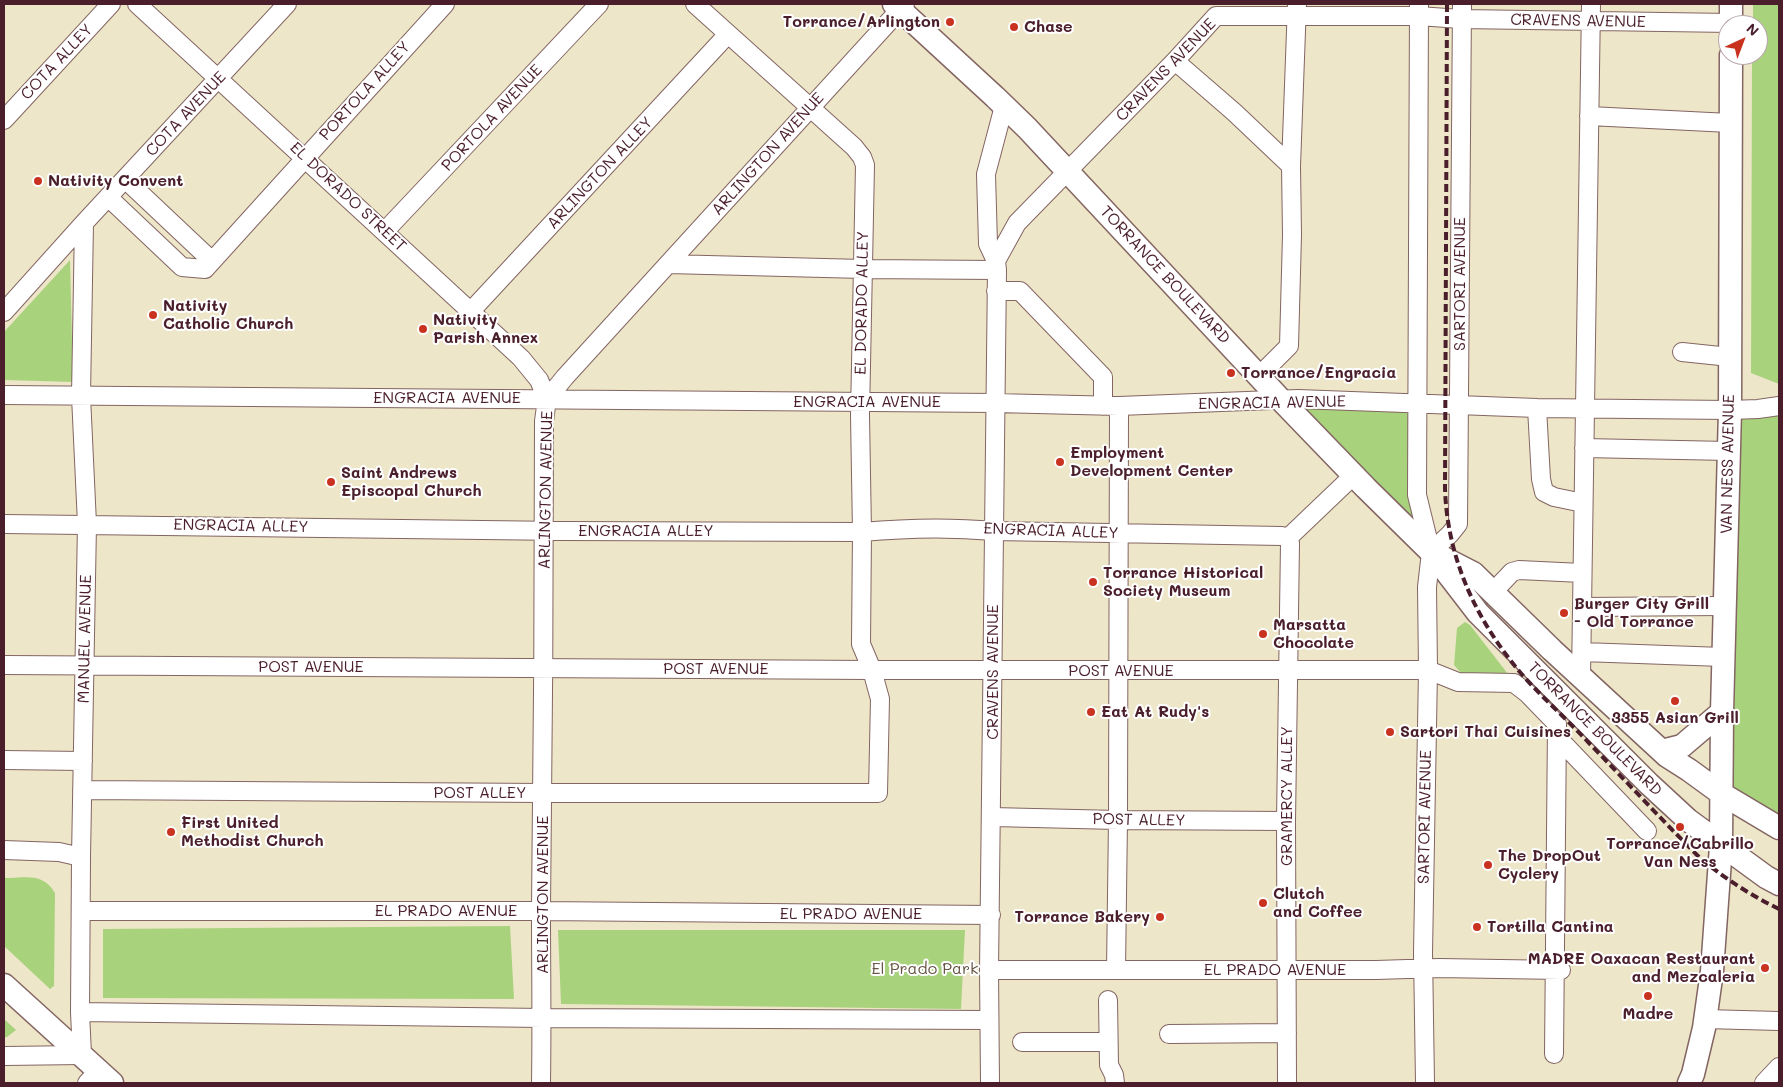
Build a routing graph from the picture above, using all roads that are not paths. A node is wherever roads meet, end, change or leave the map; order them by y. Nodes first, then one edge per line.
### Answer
1 (111, 4) edge
2 (137, 4) edge
3 (287, 4) edge
4 (445, 4) edge
5 (599, 4) edge
6 (695, 4) edge
7 (1591, 4) edge
8 (900, 5) edge
9 (1297, 10) edge
10 (1419, 10) edge
11 (1462, 11) edge
12 (1718, 17) edge
13 (1591, 22) junction
14 (728, 34) junction
15 (1175, 61) junction
16 (1731, 65) edge
17 (218, 79) junction
18 (1004, 106) junction
19 (811, 107) junction
20 (1589, 116) junction
21 (4, 120) edge
22 (1730, 123) junction
23 (304, 158) junction
24 (1291, 166) junction
25 (1068, 171) junction
26 (125, 179) junction
27 (108, 198) junction
28 (84, 223) junction
29 (385, 231) junction
30 (668, 264) junction
31 (209, 265) junction
32 (996, 265) junction
33 (863, 269) junction
34 (996, 291) junction
35 (471, 311) junction
36 (4, 312) edge
37 (1682, 352) dead end
38 (1730, 357) junction
39 (1259, 376) junction
40 (4, 396) edge
41 (81, 396) junction
42 (548, 399) junction
43 (1281, 400) junction
44 (861, 402) junction
45 (995, 403) junction
46 (1418, 404) junction
47 (1459, 405) junction
48 (1111, 406) junction
49 (1779, 406) edge
50 (1536, 408) junction
51 (1584, 409) junction
52 (1730, 410) junction
53 (1584, 448) junction
54 (1728, 451) junction
55 (1354, 475) junction
56 (1583, 503) junction
57 (4, 524) edge
58 (87, 524) junction
59 (544, 531) junction
60 (994, 531) junction
61 (862, 532) junction
62 (1118, 533) junction
63 (1288, 538) junction
64 (1430, 552) junction
65 (1582, 573) junction
66 (1493, 592) junction
67 (1724, 606) junction
68 (1582, 608) junction
69 (1582, 652) junction
70 (1723, 657) junction
71 (4, 665) edge
72 (86, 665) junction
73 (544, 668) junction
74 (872, 670) junction
75 (1119, 670) junction
76 (1288, 670) junction
77 (1428, 670) junction
78 (993, 671) junction
79 (1581, 677) junction
80 (1722, 712) junction
81 (1556, 737) junction
82 (1662, 751) junction
83 (4, 760) edge
84 (83, 761) junction
85 (82, 790) junction
86 (544, 793) junction
87 (878, 793) joint
88 (1722, 794) junction
89 (992, 817) junction
90 (1118, 820) junction
91 (1286, 821) junction
92 (1779, 828) edge
93 (1648, 831) dead end
94 (1721, 846) junction
95 (4, 850) edge
96 (81, 857) junction
97 (1779, 884) edge
98 (81, 911) junction
99 (541, 911) junction
100 (990, 915) junction
101 (1423, 969) junction
102 (989, 970) junction
103 (1116, 970) junction
104 (1287, 970) junction
105 (1558, 970) junction
106 (4, 985) edge
107 (1108, 1000) dead end
108 (80, 1012) junction
109 (543, 1018) junction
110 (1705, 1019) junction
111 (990, 1020) junction
112 (1779, 1021) edge
113 (1287, 1033) junction
114 (1169, 1034) dead end
115 (1022, 1042) dead end
116 (1108, 1042) junction
117 (1554, 1054) dead end
118 (82, 1055) junction
119 (4, 1056) edge
120 (1779, 1067) edge
121 (99, 1079) edge
122 (541, 1083) edge
123 (990, 1083) edge
124 (1115, 1083) edge
125 (1287, 1083) edge
126 (1425, 1083) edge
127 (1690, 1083) edge
128 (1764, 1083) edge

1 - 21 street, COTA ALLEY
2 - 17 street, EL DORADO STREET
3 - 17 street, COTA AVENUE
4 - 23 street, PORTOLA ALLEY
5 - 29 street, PORTOLA AVENUE
6 - 14 street, EL DORADO ALLEY
7 - 13 street
8 - 18 main road, TORRANCE BOULEVARD
8 - 19 street, ARLINGTON AVENUE
9 - 10 street, CRAVENS AVENUE
9 - 15 street, CRAVENS AVENUE
9 - 24 street
10 - 11 street, CRAVENS AVENUE
10 - 46 street, SARTORI AVENUE
11 - 13 street, CRAVENS AVENUE
11 - 47 street, SARTORI AVENUE
12 - 13 street, CRAVENS AVENUE
13 - 20 street
14 - 19 street, EL DORADO ALLEY
14 - 35 street, ARLINGTON ALLEY
15 - 24 street
15 - 25 street, CRAVENS AVENUE
16 - 22 main road, VAN NESS AVENUE
17 - 23 street, EL DORADO STREET
17 - 26 street, COTA AVENUE
18 - 25 main road, TORRANCE BOULEVARD
18 - 32 street, CRAVENS AVENUE
19 - 30 street, ARLINGTON AVENUE
19 - 33 street, EL DORADO ALLEY
20 - 22 street
20 - 51 street
22 - 38 main road, VAN NESS AVENUE
23 - 29 street, EL DORADO STREET
23 - 31 street, PORTOLA ALLEY
24 - 39 street
25 - 32 street, CRAVENS AVENUE
25 - 39 main road, TORRANCE BOULEVARD
26 - 27 street, COTA AVENUE
26 - 31 street
27 - 28 street, COTA AVENUE
27 - 31 street
28 - 36 street, COTA AVENUE
28 - 41 street, MANUEL AVENUE
29 - 35 street, EL DORADO STREET
30 - 33 street
30 - 42 street, ARLINGTON AVENUE
32 - 33 street
32 - 34 street, CRAVENS AVENUE
33 - 44 street, EL DORADO ALLEY
34 - 45 street, CRAVENS AVENUE
34 - 48 street
35 - 42 street, EL DORADO STREET
37 - 38 street
38 - 52 main road, VAN NESS AVENUE
39 - 43 main road, TORRANCE BOULEVARD
40 - 41 street, ENGRACIA AVENUE
41 - 42 street, ENGRACIA AVENUE
41 - 58 street, MANUEL AVENUE
42 - 44 street, ENGRACIA AVENUE
42 - 59 street, ARLINGTON AVENUE
43 - 46 street, ENGRACIA AVENUE
43 - 48 street, ENGRACIA AVENUE
43 - 55 main road, TORRANCE BOULEVARD
44 - 45 street, ENGRACIA AVENUE
44 - 61 street, EL DORADO ALLEY
45 - 48 street, ENGRACIA AVENUE
45 - 60 street, CRAVENS AVENUE
46 - 47 street, ENGRACIA AVENUE
46 - 64 street, SARTORI AVENUE
47 - 50 street, ENGRACIA AVENUE
47 - 64 street, SARTORI AVENUE
48 - 62 street
49 - 52 street, ENGRACIA AVENUE
50 - 51 street, ENGRACIA AVENUE
50 - 56 street
51 - 52 street, ENGRACIA AVENUE
51 - 53 street
52 - 54 main road, VAN NESS AVENUE
53 - 54 street
53 - 56 street
54 - 67 main road, VAN NESS AVENUE
55 - 63 street
55 - 64 main road, TORRANCE BOULEVARD
56 - 65 street
57 - 58 street, ENGRACIA ALLEY
58 - 59 street, ENGRACIA ALLEY
58 - 72 street, MANUEL AVENUE
59 - 61 street, ENGRACIA ALLEY
59 - 73 street, ARLINGTON AVENUE
60 - 61 street, ENGRACIA ALLEY
60 - 62 street, ENGRACIA ALLEY
60 - 78 street, CRAVENS AVENUE
61 - 74 street, EL DORADO ALLEY
62 - 63 street, ENGRACIA ALLEY
62 - 75 street
63 - 76 street, GRAMERCY ALLEY
64 - 66 main road, TORRANCE BOULEVARD
64 - 77 street, SARTORI AVENUE
64 - 94 main road, TORRANCE BOULEVARD
65 - 66 street
65 - 68 street
66 - 79 main road, TORRANCE BOULEVARD
67 - 68 street
67 - 70 main road, VAN NESS AVENUE
68 - 69 street
69 - 70 street
69 - 79 street
70 - 80 main road, VAN NESS AVENUE
71 - 72 street, POST AVENUE
72 - 73 street, POST AVENUE
72 - 84 street, MANUEL AVENUE
73 - 74 street, POST AVENUE
73 - 86 street, ARLINGTON AVENUE
74 - 78 street, POST AVENUE
74 - 87 street, EL DORADO ALLEY
75 - 76 street, POST AVENUE
75 - 78 street, POST AVENUE
75 - 90 street
76 - 77 street, POST AVENUE
76 - 91 street, GRAMERCY ALLEY
77 - 81 street
77 - 101 street, SARTORI AVENUE
78 - 89 street, CRAVENS AVENUE
79 - 82 main road, TORRANCE BOULEVARD
80 - 82 main road
80 - 88 main road, VAN NESS AVENUE
81 - 93 street
81 - 105 street
82 - 88 main road, TORRANCE BOULEVARD
83 - 84 street
84 - 85 street, MANUEL AVENUE
85 - 86 street, POST ALLEY
85 - 96 street, MANUEL AVENUE
86 - 87 street, POST ALLEY
86 - 99 street, ARLINGTON AVENUE
88 - 92 main road, TORRANCE BOULEVARD
88 - 94 main road, VAN NESS AVENUE
89 - 90 street, POST ALLEY
89 - 100 street, CRAVENS AVENUE
90 - 91 street, POST ALLEY
90 - 103 street
91 - 104 street, GRAMERCY ALLEY
94 - 97 main road, TORRANCE BOULEVARD
94 - 110 main road, VAN NESS AVENUE
95 - 96 street
96 - 98 street, MANUEL AVENUE
98 - 99 street, EL PRADO AVENUE
98 - 108 street, MANUEL AVENUE
99 - 100 street, EL PRADO AVENUE
99 - 109 street, ARLINGTON AVENUE
100 - 102 street, CRAVENS AVENUE
101 - 104 street, EL PRADO AVENUE
101 - 105 street, EL PRADO AVENUE
101 - 126 street, SARTORI AVENUE
102 - 103 street, EL PRADO AVENUE
102 - 111 street, CRAVENS AVENUE
103 - 104 street, EL PRADO AVENUE
104 - 113 street, GRAMERCY ALLEY
105 - 117 street
106 - 118 main road
107 - 116 street
108 - 109 street
108 - 118 street, MANUEL AVENUE
109 - 111 street
109 - 122 street, ARLINGTON AVENUE
110 - 112 street
110 - 127 main road, VAN NESS AVENUE
111 - 123 street, CRAVENS AVENUE
113 - 114 street
113 - 125 street, GRAMERCY ALLEY
115 - 116 street
116 - 124 street
118 - 119 street
118 - 121 main road
120 - 128 street

